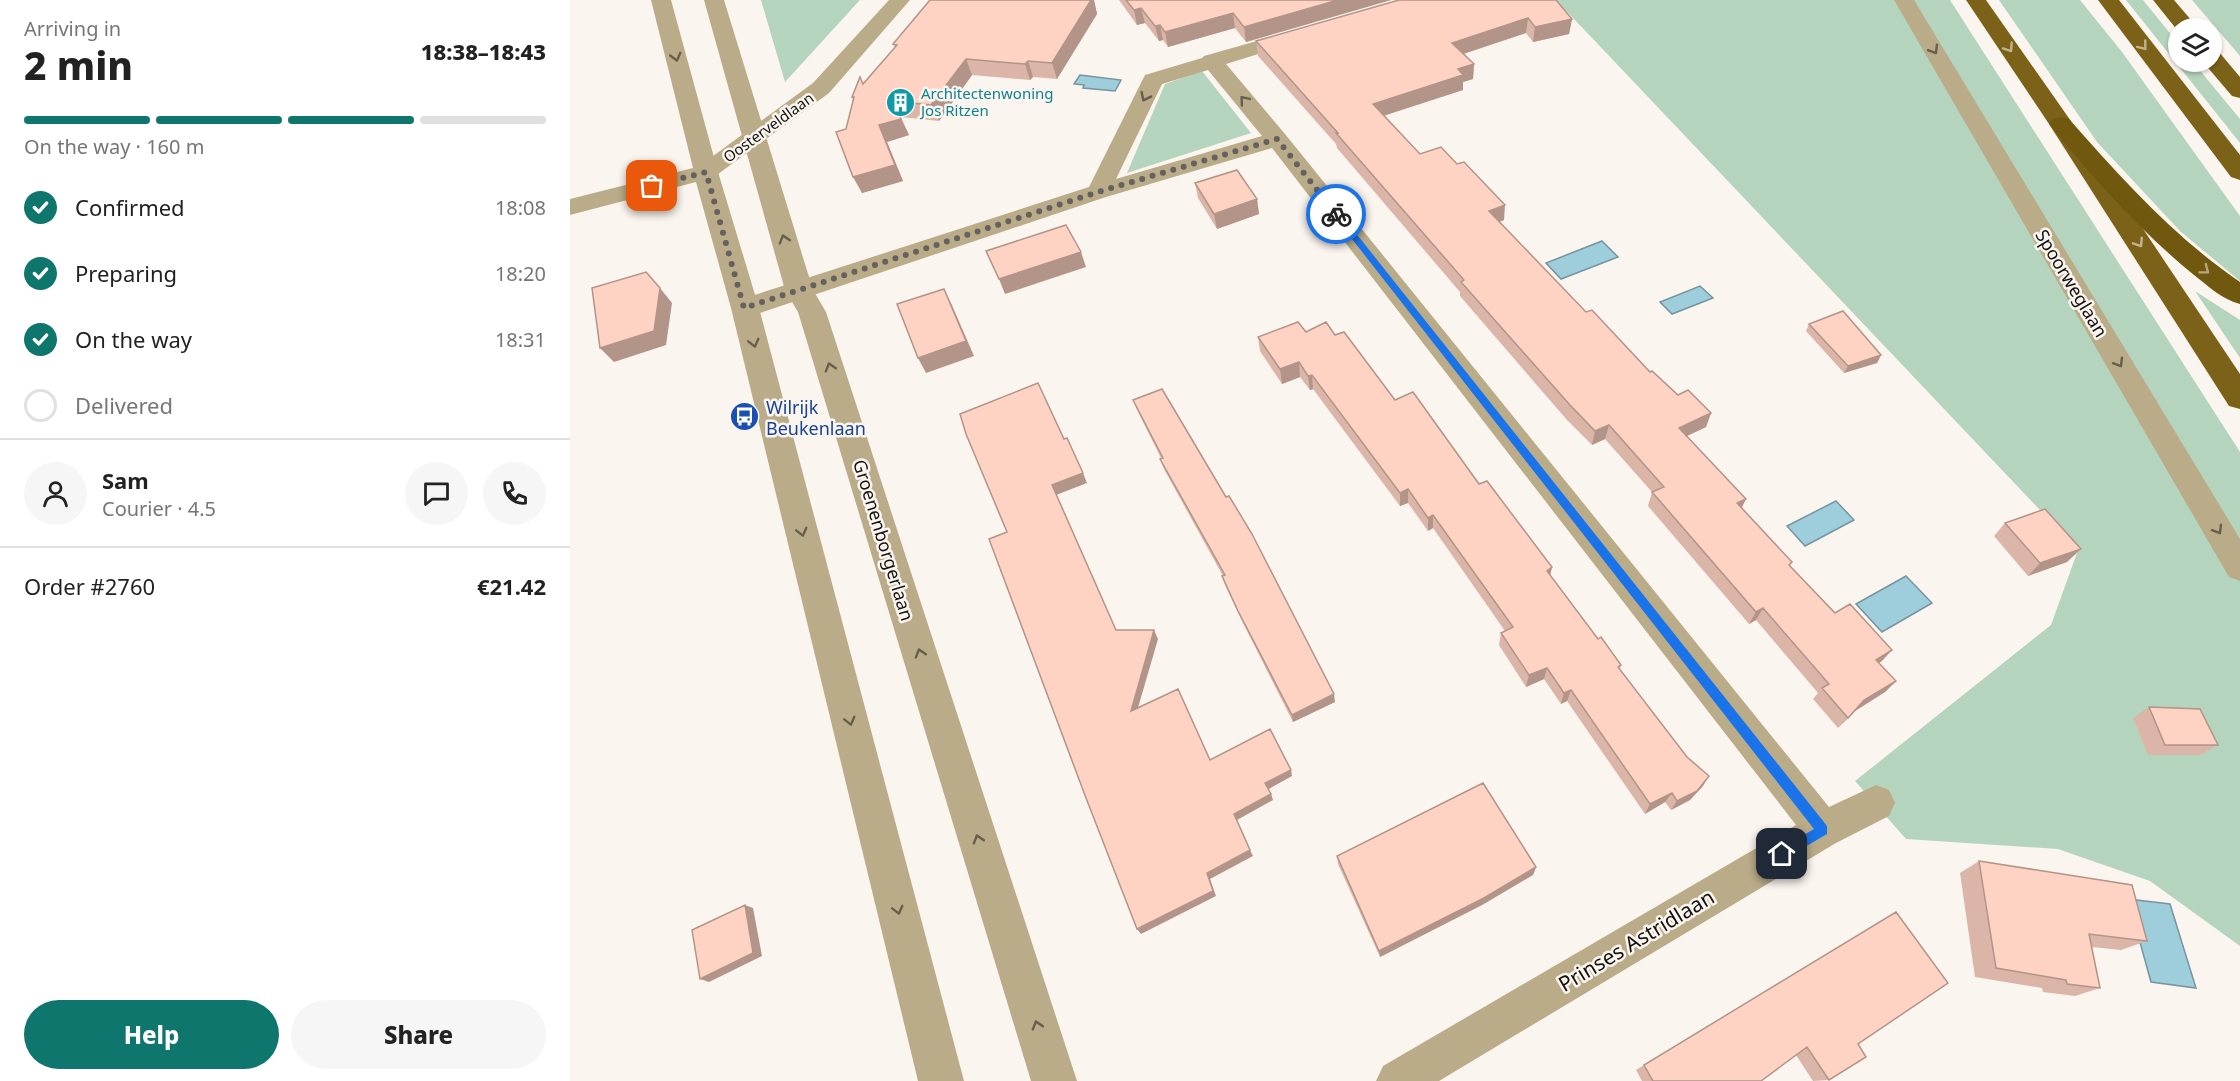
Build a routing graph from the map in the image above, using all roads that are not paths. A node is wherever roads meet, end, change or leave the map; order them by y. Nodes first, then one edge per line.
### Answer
1 (662, 0) edge
2 (714, 0) edge
3 (900, 0) edge
4 (1904, 0) edge
5 (1976, 0) edge
6 (2108, 0) edge
7 (2163, 0) edge
8 (2178, 18) edge
9 (1321, 29) edge
10 (1211, 60) junction
11 (2222, 70) edge
12 (2240, 91) edge
13 (2061, 124) junction
14 (755, 137) junction
15 (1277, 139) junction
16 (706, 172) junction
17 (2240, 172) edge
18 (1098, 192) junction
19 (570, 207) edge
20 (799, 290) junction
21 (2240, 295) edge
22 (744, 308) junction
23 (2240, 398) edge
24 (2240, 567) edge
25 (1876, 803) dead end
26 (1822, 830) junction
27 (941, 1081) edge
28 (1054, 1081) edge
29 (1398, 1081) edge

1 -> 16 street
2 - 14 street, Groenenborgerlaan
3 - 14 street, Oosterveldlaan
4 -> 24 street, Spoorweglaan
5 -> 13 highway
6 -> 17 highway
7 - 8 highway
9 - 10 street
15 -> 10 street
10 -> 18 street
11 - 12 highway
13 -> 21 highway
13 -> 23 highway
14 - 16 street, Oosterveldlaan
20 -> 14 street, Groenenborgerlaan
15 - 18 street
15 - 26 street
16 - 19 street
16 - 22 street
18 - 20 street
20 - 22 street
28 -> 20 street, Groenenborgerlaan
22 -> 27 street
25 - 26 street, Prinses Astridlaan
26 - 29 street, Prinses Astridlaan

